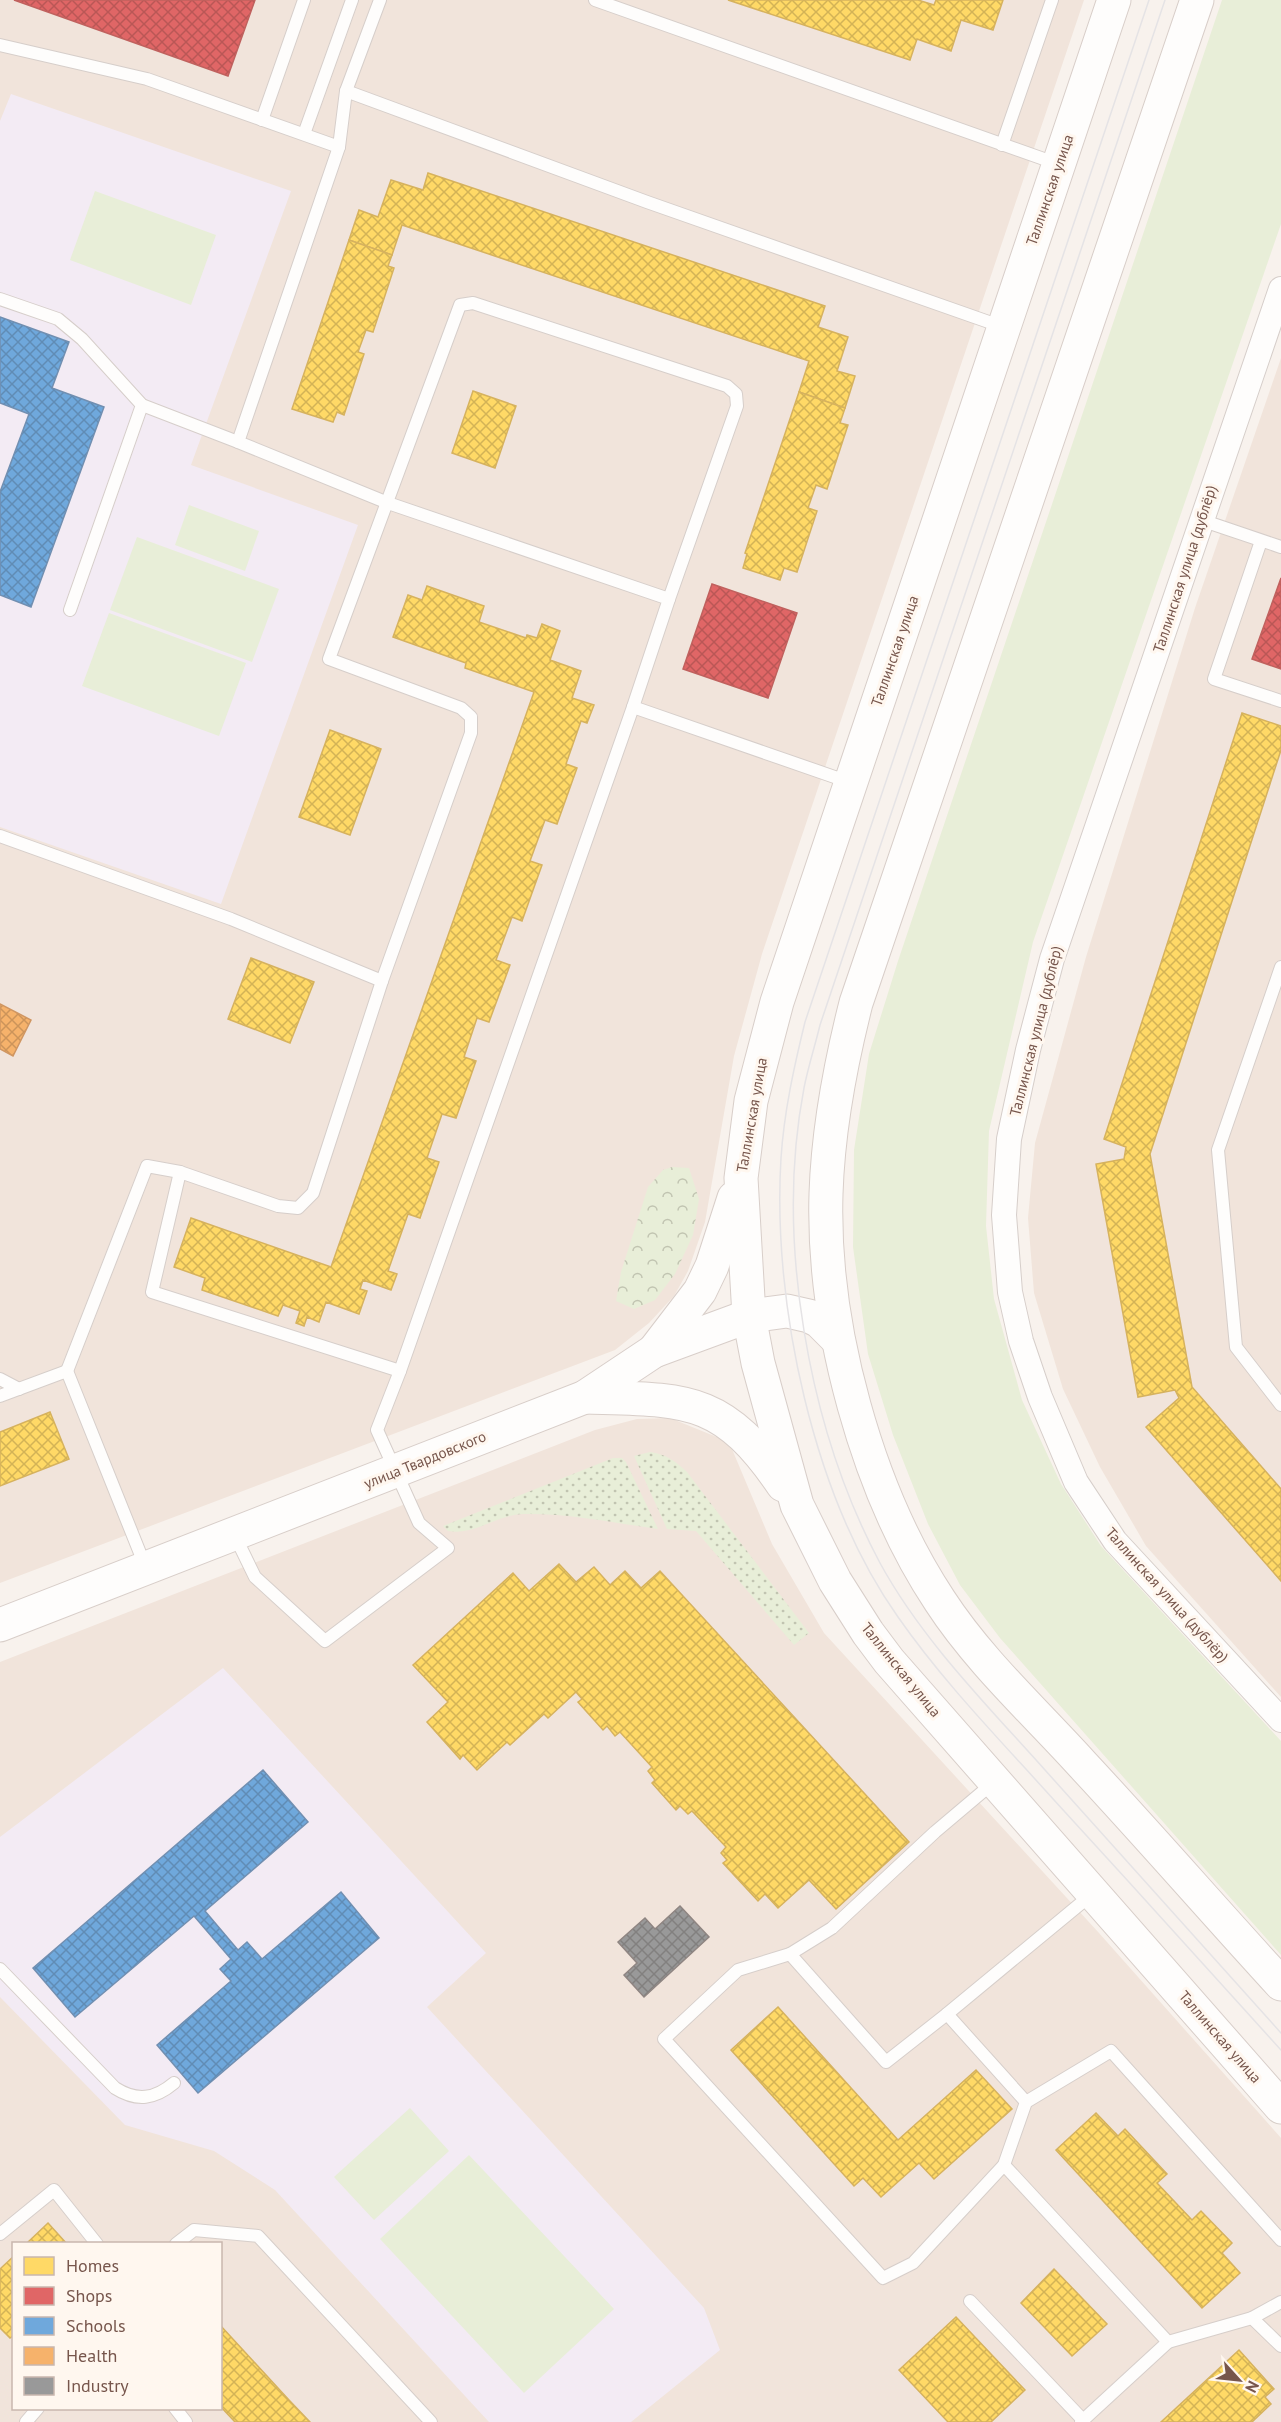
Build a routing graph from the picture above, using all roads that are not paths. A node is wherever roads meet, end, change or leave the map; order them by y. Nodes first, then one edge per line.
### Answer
1 (304, 0) edge
2 (352, 0) edge
3 (380, 0) edge
4 (594, 0) edge
5 (1052, 0) edge
6 (1114, 0) edge
7 (1197, 0) edge
8 (0, 45) edge
9 (346, 91) junction
10 (262, 120) junction
11 (304, 134) junction
12 (1002, 145) junction
13 (339, 147) junction
14 (1059, 164) junction
15 (1281, 289) edge
16 (0, 299) edge
17 (1005, 328) junction
18 (142, 405) junction
19 (238, 442) junction
20 (388, 503) junction
21 (1201, 520) junction
22 (1261, 541) junction
23 (1281, 547) edge
24 (669, 599) junction
25 (70, 610) dead end
26 (1281, 701) edge
27 (633, 707) junction
28 (849, 783) junction
29 (0, 836) edge
30 (1281, 967) edge
31 (382, 981) junction
32 (180, 1172) junction
33 (741, 1178) junction
34 (749, 1316) junction
35 (838, 1340) junction
36 (654, 1351) junction
37 (67, 1371) junction
38 (400, 1371) junction
39 (0, 1379) edge
40 (19, 1389) junction
41 (0, 1396) edge
42 (585, 1397) junction
43 (1281, 1405) edge
44 (394, 1472) junction
45 (797, 1505) junction
46 (235, 1534) junction
47 (147, 1569) junction
48 (0, 1625) edge
49 (1281, 1720) edge
50 (995, 1780) junction
51 (1093, 1893) junction
52 (790, 1954) junction
53 (0, 1969) edge
54 (1281, 1984) edge
55 (947, 2014) junction
56 (174, 2083) dead end
57 (1026, 2102) junction
58 (1281, 2107) edge
59 (1004, 2165) junction
60 (0, 2234) edge
61 (1281, 2240) edge
62 (95, 2242) edge
63 (179, 2242) edge
64 (970, 2301) dead end
65 (1281, 2302) edge
66 (1252, 2318) junction
67 (1168, 2342) junction
68 (1281, 2346) edge
69 (37, 2410) edge
70 (176, 2410) edge
71 (1082, 2421) edge
72 (26, 2422) edge
73 (186, 2422) edge
74 (431, 2422) edge

1 - 10 lane
2 - 11 lane
3 - 9 lane
4 - 12 lane
5 - 12 lane
6 - 14 main road, Таллинская улица
7 - 35 main road
8 - 10 lane
9 - 13 lane
9 - 17 lane
10 - 11 lane
11 - 13 lane
12 - 14 lane
13 - 19 lane
14 - 17 main road, Таллинская улица
15 - 21 street, Таллинская улица (дублёр)
16 - 18 lane
17 - 28 main road, Таллинская улица
18 - 19 lane
18 - 25 lane
19 - 20 lane
20 - 24 lane
20 - 24 lane
20 - 31 lane
21 - 22 lane
21 - 49 street, Таллинская улица (дублёр)
22 - 23 lane
22 - 26 lane
24 - 27 lane
27 - 28 lane
27 - 38 lane
28 - 33 main road, Таллинская улица
29 - 31 lane
30 - 43 lane
31 - 32 lane
32 - 37 lane
32 - 38 lane
33 - 34 main road, Таллинская улица
33 - 36 main road
34 - 35 main road, улица Твардовского
34 - 36 main road, улица Твардовского
34 - 45 main road, Таллинская улица
35 - 54 main road
36 - 42 main road, улица Твардовского
37 - 40 lane
37 - 47 lane
38 - 44 lane
39 - 40 lane
40 - 41 lane
42 - 44 main road, улица Твардовского
42 - 45 main road
44 - 46 main road, улица Твардовского
44 - 46 lane
45 - 50 main road, Таллинская улица
46 - 47 main road, улица Твардовского
47 - 48 main road, улица Твардовского
50 - 51 main road, Таллинская улица
50 - 52 lane
51 - 55 lane
51 - 58 main road, Таллинская улица
52 - 55 lane
52 - 59 lane
53 - 56 lane
55 - 57 lane
57 - 59 lane
57 - 61 lane
59 - 67 lane
60 - 62 lane
63 - 74 lane
64 - 71 lane
65 - 66 lane
66 - 67 lane
66 - 68 lane
67 - 71 lane
69 - 72 lane
70 - 73 lane

